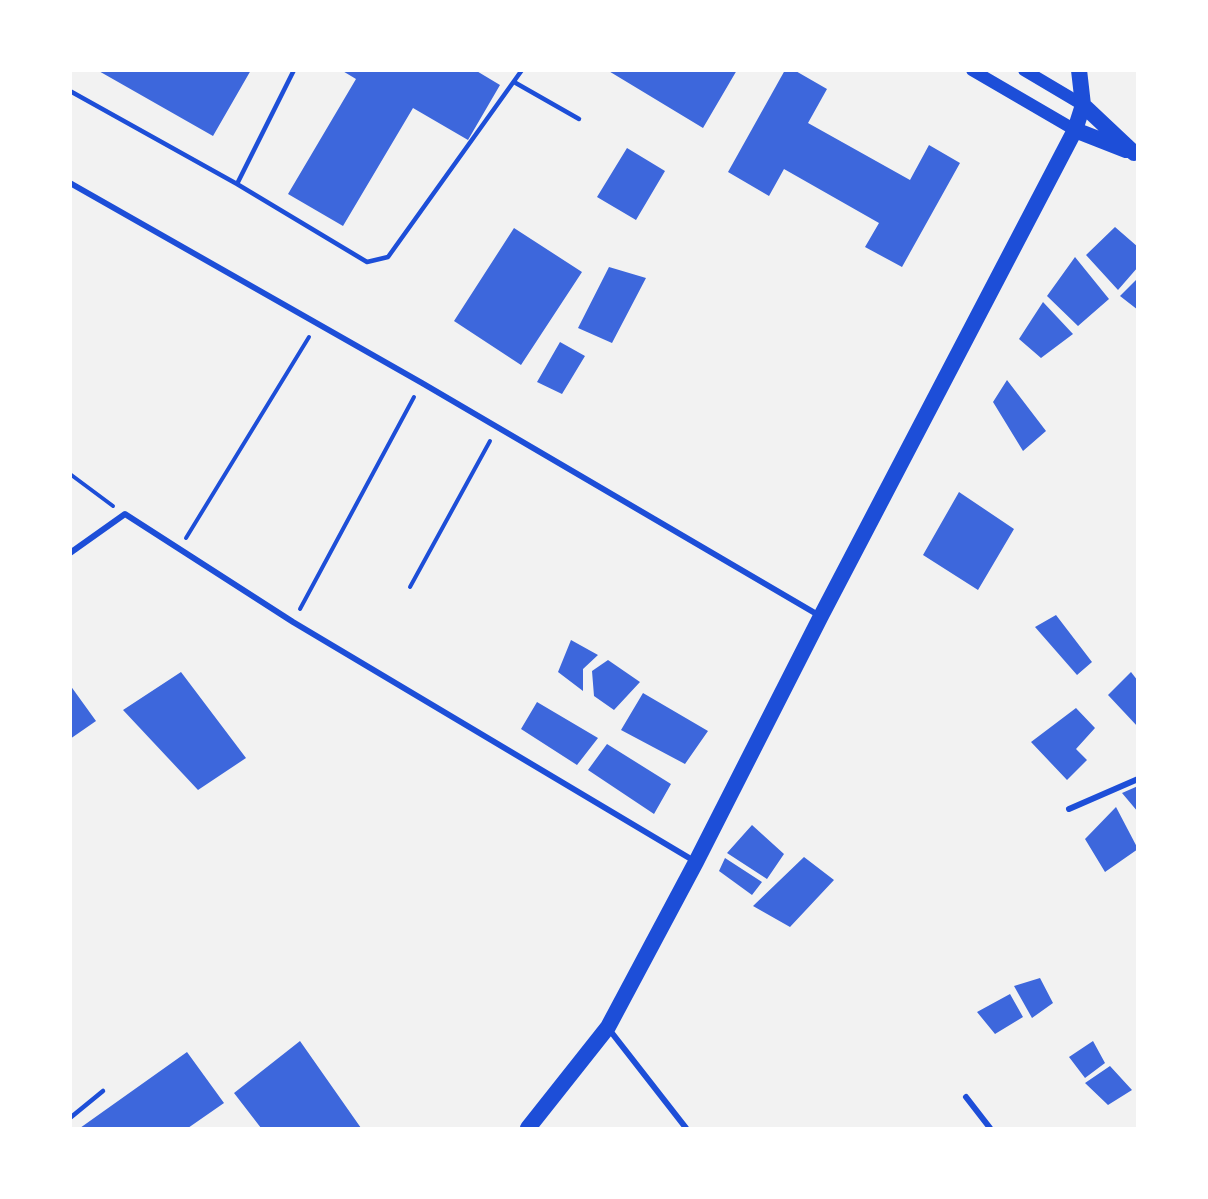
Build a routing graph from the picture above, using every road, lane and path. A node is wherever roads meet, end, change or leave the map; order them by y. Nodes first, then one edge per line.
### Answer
1 (294, 70) edge
2 (522, 70) edge
3 (972, 70) edge
4 (1024, 70) edge
5 (1079, 70) edge
6 (514, 82) junction
7 (70, 91) edge
8 (1083, 105) junction
9 (579, 119) dead end
10 (1075, 130) junction
11 (1136, 155) edge
12 (70, 183) edge
13 (237, 184) junction
14 (317, 324) junction
15 (422, 383) junction
16 (498, 427) junction
17 (70, 474) edge
18 (125, 514) junction
19 (179, 548) junction
20 (70, 553) edge
21 (410, 587) dead end
22 (821, 616) junction
23 (293, 622) junction
24 (1137, 779) edge
25 (1069, 809) dead end
26 (696, 862) junction
27 (608, 1027) junction
28 (103, 1091) dead end
29 (966, 1097) dead end
30 (70, 1118) edge
31 (528, 1128) edge
32 (686, 1128) edge
33 (990, 1128) edge

1 - 13 lane
2 - 6 lane
3 - 10 main road
4 - 8 main road
5 - 8 highway
6 - 9 lane
6 - 13 lane
7 - 13 lane
8 - 10 highway
8 - 11 highway
10 - 11 highway
10 - 22 highway
12 - 14 street
14 - 15 street
14 - 19 path
15 - 16 street
15 - 23 path
16 - 21 path
16 - 22 street
17 - 18 path
18 - 19 street
18 - 20 street
19 - 23 street
22 - 26 highway
23 - 26 street
24 - 25 street
26 - 27 highway
27 - 31 highway
27 - 32 street
28 - 30 lane
29 - 33 street

